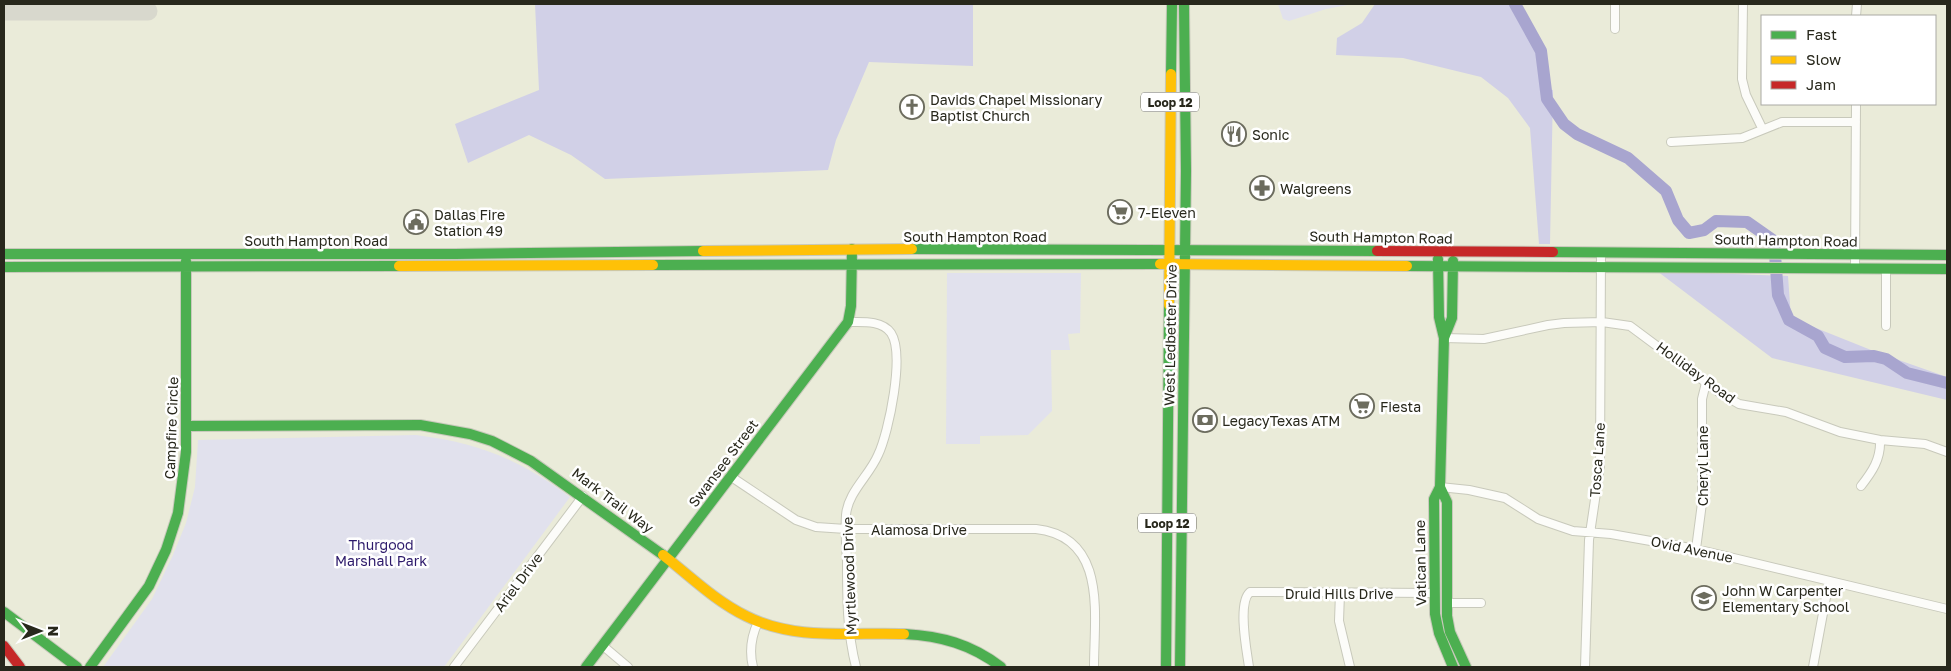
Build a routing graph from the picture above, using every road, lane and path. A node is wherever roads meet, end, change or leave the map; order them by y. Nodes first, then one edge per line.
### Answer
1 (1172, 4) edge
2 (1184, 4) edge
3 (1615, 4) edge
4 (1743, 4) edge
5 (1615, 29) dead end
6 (1170, 103) junction
7 (1186, 103) junction
8 (1856, 105) edge
9 (1856, 122) junction
10 (1762, 128) junction
11 (1671, 142) dead end
12 (852, 249) junction
13 (1170, 250) junction
14 (1185, 250) junction
15 (750, 251) junction
16 (960, 251) junction
17 (1382, 251) junction
18 (1438, 252) junction
19 (1453, 252) junction
20 (186, 253) junction
21 (1601, 253) junction
22 (4, 254) edge
23 (455, 254) junction
24 (1856, 255) junction
25 (1886, 255) junction
26 (1947, 255) edge
27 (852, 264) junction
28 (958, 264) junction
29 (1170, 264) junction
30 (1185, 264) junction
31 (750, 265) junction
32 (1382, 265) junction
33 (455, 266) junction
34 (1438, 266) junction
35 (1453, 266) junction
36 (4, 267) edge
37 (1601, 267) junction
38 (186, 268) junction
39 (1855, 269) junction
40 (1886, 269) junction
41 (1947, 269) edge
42 (848, 322) junction
43 (1602, 322) junction
44 (1886, 326) dead end
45 (1444, 338) junction
46 (1168, 379) junction
47 (1184, 382) junction
48 (1706, 383) junction
49 (186, 426) junction
50 (1880, 440) junction
51 (1947, 452) edge
52 (730, 476) junction
53 (1861, 486) dead end
54 (1440, 487) junction
55 (583, 496) junction
56 (846, 529) junction
57 (1590, 532) junction
58 (1696, 549) junction
59 (668, 559) junction
60 (1829, 581) junction
61 (1340, 593) junction
62 (1433, 593) junction
63 (1446, 603) junction
64 (1481, 603) dead end
65 (1947, 608) edge
66 (4, 612) edge
67 (758, 622) junction
68 (850, 636) junction
69 (602, 645) junction
70 (4, 646) edge
71 (4, 660) edge
72 (14, 667) edge
73 (20, 667) edge
74 (77, 667) edge
75 (90, 667) edge
76 (454, 667) edge
77 (586, 667) edge
78 (628, 667) edge
79 (753, 667) edge
80 (856, 667) edge
81 (1001, 667) edge
82 (1094, 667) edge
83 (1166, 667) edge
84 (1180, 667) edge
85 (1249, 667) edge
86 (1350, 667) edge
87 (1453, 667) edge
88 (1466, 667) edge
89 (1585, 667) edge
90 (1813, 667) edge

1 - 6 main road, West Ledbetter Drive / Loop 12
2 - 7 main road, West Ledbetter Drive / Loop 12
3 - 5 street
4 - 10 street
6 - 7 main road
6 - 13 main road, West Ledbetter Drive / Loop 12
7 - 14 main road, West Ledbetter Drive / Loop 12
8 - 9 street
9 - 10 street
9 - 24 street
10 - 11 street
12 - 15 main road, South Hampton Road
12 - 16 main road, South Hampton Road
12 - 27 main road
13 - 14 main road, South Hampton Road
13 - 16 main road, South Hampton Road
13 - 29 main road, West Ledbetter Drive / Loop 12
14 - 17 main road, South Hampton Road
14 - 30 main road, West Ledbetter Drive / Loop 12
15 - 23 main road, South Hampton Road
15 - 31 main road
16 - 28 main road
17 - 18 main road, South Hampton Road
17 - 32 main road
18 - 19 main road, South Hampton Road
18 - 34 main road, Vatican Lane
19 - 21 main road, South Hampton Road
19 - 35 main road, Vatican Lane
20 - 22 main road, South Hampton Road
20 - 23 main road, South Hampton Road
20 - 38 main road, Campfire Circle
21 - 24 main road, South Hampton Road
21 - 37 street, Tosca Lane
23 - 33 main road
24 - 25 main road, South Hampton Road
24 - 39 street
25 - 26 main road, South Hampton Road
25 - 40 main road
27 - 28 main road, South Hampton Road
27 - 31 main road, South Hampton Road
27 - 42 main road
28 - 29 main road, South Hampton Road
29 - 30 main road, South Hampton Road
29 - 46 main road, West Ledbetter Drive / Loop 12
30 - 32 main road, South Hampton Road
30 - 47 main road, West Ledbetter Drive / Loop 12
31 - 33 main road, South Hampton Road
32 - 34 main road, South Hampton Road
33 - 38 main road, South Hampton Road
34 - 35 main road, South Hampton Road
34 - 45 main road, Vatican Lane
35 - 37 main road, South Hampton Road
35 - 45 main road, Vatican Lane
36 - 38 main road, South Hampton Road
37 - 39 main road, South Hampton Road
37 - 43 street, Tosca Lane
38 - 49 main road, Campfire Circle
39 - 40 main road, South Hampton Road
40 - 41 main road, South Hampton Road
40 - 44 street
42 - 52 main road, Swansee Street
42 - 56 street, Myrtlewood Drive
43 - 45 street, Holliday Road
43 - 48 street, Holliday Road
43 - 57 street, Tosca Lane
45 - 54 main road, Vatican Lane
46 - 47 main road
46 - 83 main road, West Ledbetter Drive / Loop 12
47 - 84 main road, West Ledbetter Drive / Loop 12
48 - 50 street, Holliday Road
48 - 58 street, Cheryl Lane
49 - 55 main road, Mark Trail Way
49 - 75 main road, Campfire Circle
50 - 51 street, Holliday Road
50 - 53 street
52 - 56 street, Alamosa Drive
52 - 59 main road, Swansee Street
54 - 57 street, Ovid Avenue
54 - 62 main road, Vatican Lane
54 - 63 main road, Vatican Lane
55 - 59 main road, Mark Trail Way
55 - 76 street, Ariel Drive
56 - 68 street, Myrtlewood Drive
56 - 82 street, Alamosa Drive
57 - 58 street, Ovid Avenue
57 - 89 street, Tosca Lane
58 - 60 street, Ovid Avenue
59 - 67 main road, Mark Trail Way
59 - 69 main road, Swansee Street
60 - 65 street, Ovid Avenue
60 - 90 street
61 - 62 street, Druid Hills Drive
61 - 85 street, Druid Hills Drive
61 - 86 street
62 - 63 main road
62 - 87 main road, Vatican Lane
63 - 64 street
63 - 88 main road, Vatican Lane
66 - 74 main road
67 - 68 main road, Mark Trail Way
67 - 79 street
68 - 80 street, Myrtlewood Drive
68 - 81 main road, Mark Trail Way
69 - 77 main road, Swansee Street
69 - 78 street
70 - 73 main road
71 - 72 main road

